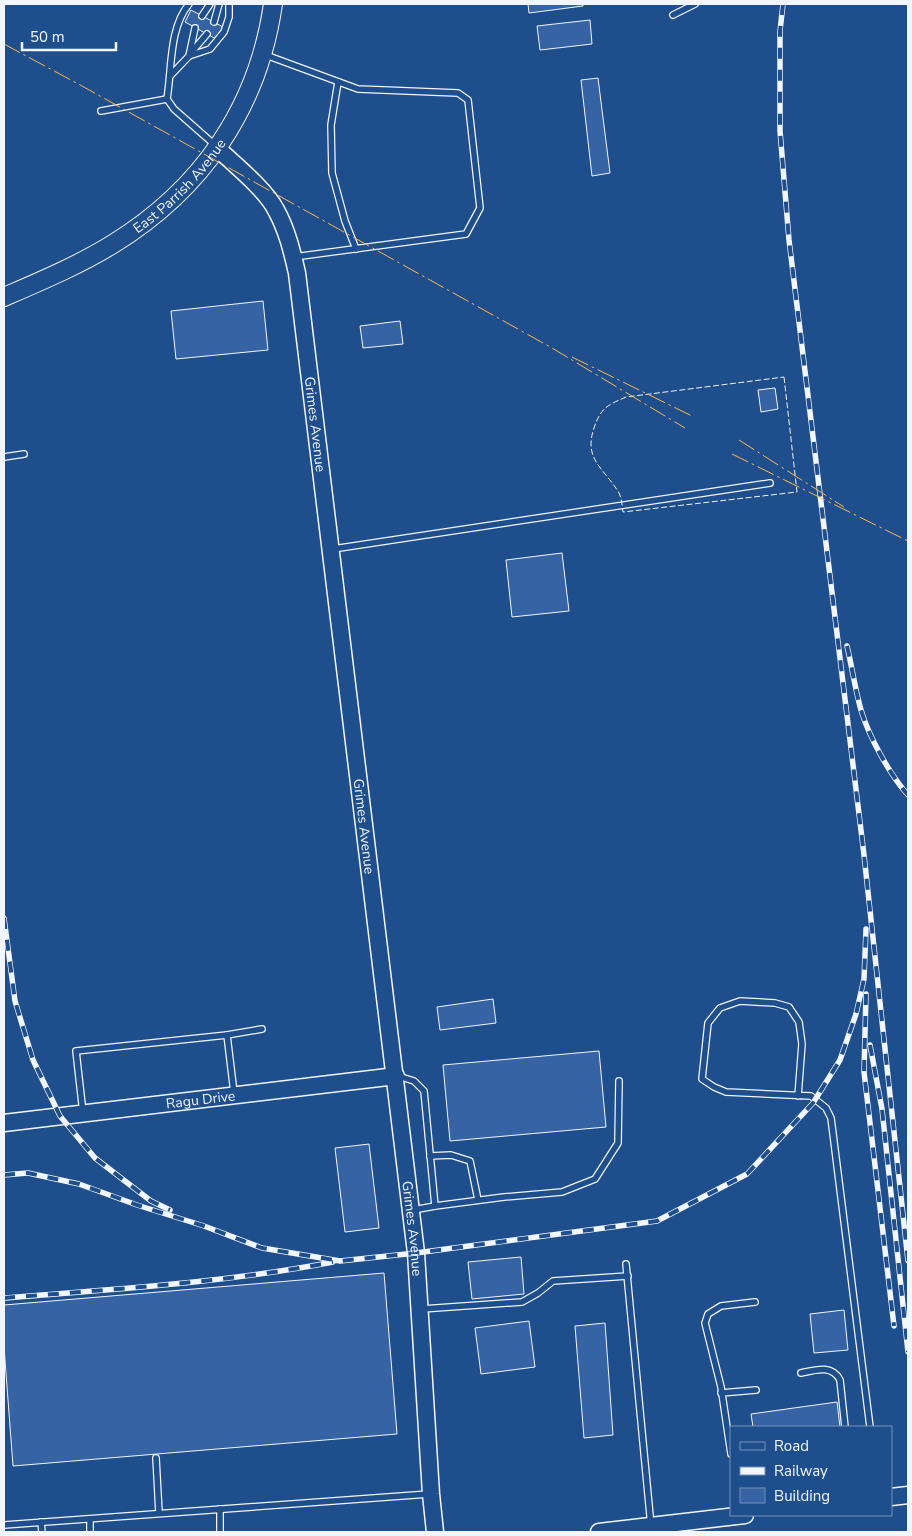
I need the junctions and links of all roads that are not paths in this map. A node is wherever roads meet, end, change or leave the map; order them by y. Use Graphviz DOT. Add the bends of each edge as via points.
graph roads {
  1 [pos="189,4"];
  2 [pos="210,4"];
  3 [pos="219,4"];
  4 [pos="229,4"];
  5 [pos="273,4"];
  6 [pos="694,4"];
  7 [pos="673,15"];
  8 [pos="202,16"];
  9 [pos="214,22"];
  10 [pos="195,28"];
  11 [pos="207,34"];
  12 [pos="263,54"];
  13 [pos="189,56"];
  14 [pos="171,75"];
  15 [pos="338,82"];
  16 [pos="167,99"];
  17 [pos="101,111"];
  18 [pos="218,148"];
  19 [pos="356,249"];
  20 [pos="293,257"];
  21 [pos="4,297"];
  22 [pos="24,454"];
  23 [pos="4,457"];
  24 [pos="770,483"];
  25 [pos="331,549"];
  26 [pos="262,1029"];
  27 [pos="227,1035"];
  28 [pos="396,1076"];
  29 [pos="619,1080"];
  30 [pos="234,1095"];
  31 [pos="798,1096"];
  32 [pos="83,1113"];
  33 [pos="4,1122"];
  34 [pos="430,1156"];
  35 [pos="478,1200"];
  36 [pos="435,1206"];
  37 [pos="411,1210"];
  38 [pos="626,1264"];
  39 [pos="628,1276"];
  40 [pos="755,1302"];
  41 [pos="420,1309"];
  42 [pos="801,1372"];
  43 [pos="756,1390"];
  44 [pos="721,1393"];
  45 [pos="845,1426"];
  46 [pos="870,1426"];
  47 [pos="730,1448"];
  48 [pos="156,1458"];
  49 [pos="431,1494"];
  50 [pos="908,1495"];
  51 [pos="892,1497"];
  52 [pos="220,1509"];
  53 [pos="159,1513"];
  54 [pos="735,1516"];
  55 [pos="90,1519"];
  56 [pos="41,1522"];
  57 [pos="4,1525"];
  58 [pos="651,1529"];
  59 [pos="42,1532"];
  60 [pos="90,1532"];
  61 [pos="220,1532"];
  62 [pos="435,1532"];
  63 [pos="599,1532"];
  1 -- 14 [label="lane" via="174,32"];
  2 -- 8 [label="lane"];
  3 -- 9 [label="lane"];
  4 -- 13 [label="lane" via="224,32 210,49"];
  5 -- 12 [label="main road, East Parrish Avenue"];
  6 -- 7 [label="lane"];
  10 -- 13 [label="lane"];
  11 -- 13 [label="lane"];
  12 -- 15 [label="lane"];
  12 -- 18 [label="main road, East Parrish Avenue" via="240,111"];
  13 -- 14 [label="lane"];
  14 -- 16 [label="lane"];
  15 -- 19 [label="lane" via="331,125 332,173"];
  15 -- 19 [label="lane" via="358,89 458,93 468,100 480,208 466,234"];
  16 -- 17 [label="lane"];
  16 -- 18 [label="lane" via="174,110"];
  18 -- 20 [label="street, Grimes Avenue" via="276,209"];
  18 -- 21 [label="main road, East Parrish Avenue" via="186,187 138,228 85,260"];
  19 -- 20 [label="lane"];
  20 -- 25 [label="street, Grimes Avenue"];
  22 -- 23 [label="lane"];
  24 -- 25 [label="lane"];
  25 -- 28 [label="street, Grimes Avenue"];
  26 -- 27 [label="lane"];
  27 -- 30 [label="lane"];
  27 -- 32 [label="lane" via="76,1052"];
  28 -- 30 [label="street, Ragu Drive"];
  28 -- 34 [label="lane" via="414,1081 424,1091"];
  28 -- 37 [label="street, Grimes Avenue"];
  29 -- 35 [label="lane" via="618,1143 595,1179 562,1192"];
  30 -- 32 [label="street, Ragu Drive"];
  31 -- 31 [label="lane" via="726,1092 702,1079 708,1023 720,1008 740,1001 789,1007 799,1022 802,1044"];
  31 -- 46 [label="lane" via="811,1096 826,1108 831,1118"];
  32 -- 33 [label="street, Ragu Drive"];
  34 -- 35 [label="lane" via="451,1155 470,1161"];
  34 -- 36 [label="lane"];
  35 -- 36 [label="lane"];
  36 -- 37 [label="lane"];
  37 -- 41 [label="street, Grimes Avenue"];
  38 -- 39 [label="lane"];
  39 -- 41 [label="lane" via="553,1281 522,1302"];
  39 -- 58 [label="lane"];
  40 -- 44 [label="lane" via="721,1306 708,1314 705,1323"];
  41 -- 49 [label="street, Grimes Avenue"];
  42 -- 45 [label="lane" via="825,1369 837,1375"];
  43 -- 44 [label="lane"];
  44 -- 47 [label="lane"];
  48 -- 53 [label="lane"];
  49 -- 52 [label="lane"];
  49 -- 62 [label="street, Grimes Avenue"];
  50 -- 51 [label="street"];
  52 -- 53 [label="lane"];
  52 -- 61 [label="lane"];
  53 -- 55 [label="lane"];
  54 -- 58 [label="street"];
  55 -- 56 [label="lane"];
  55 -- 60 [label="lane"];
  56 -- 57 [label="lane"];
  56 -- 59 [label="lane"];
  58 -- 63 [label="street"];
}
